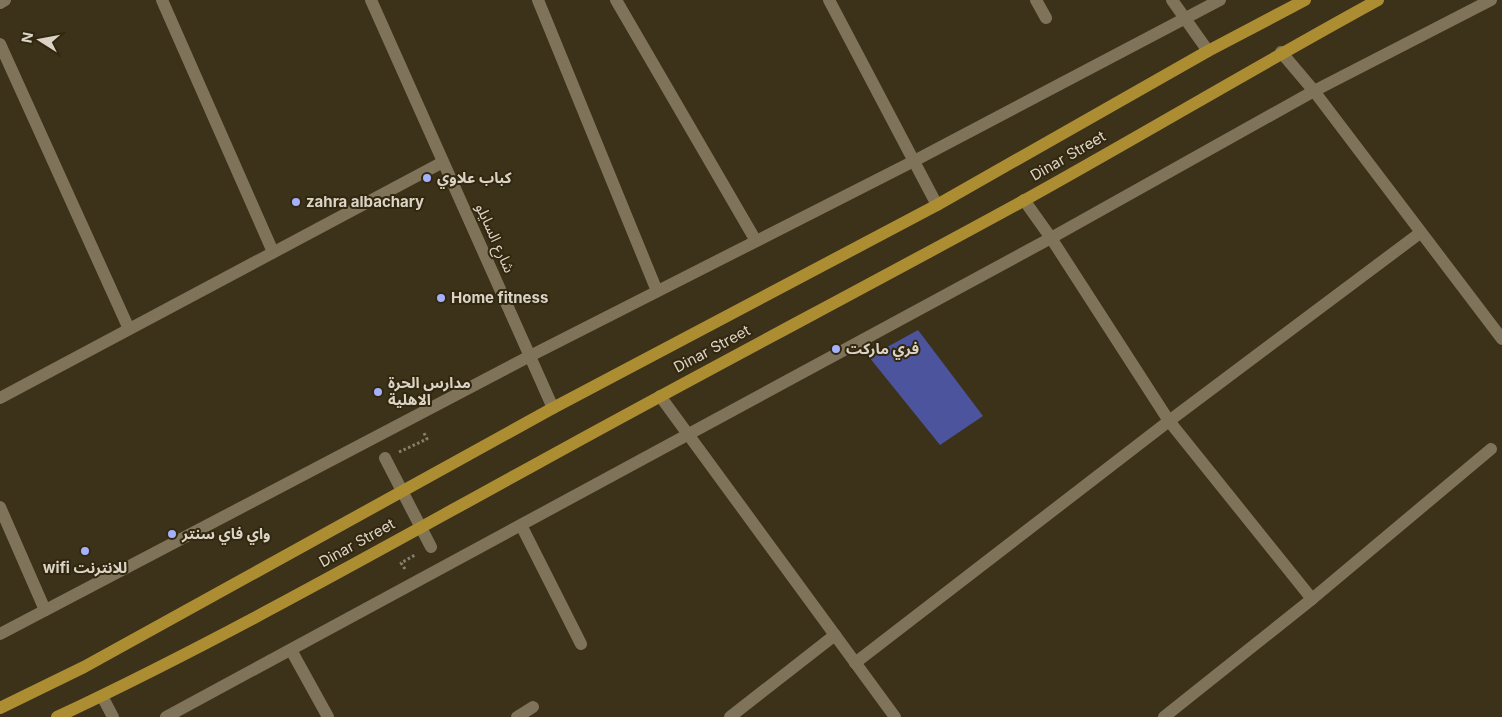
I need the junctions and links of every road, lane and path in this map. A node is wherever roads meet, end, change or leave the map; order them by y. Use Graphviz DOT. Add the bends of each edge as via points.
graph roads {
  1 [pos="5,0"];
  2 [pos="162,0"];
  3 [pos="371,0"];
  4 [pos="538,0"];
  5 [pos="616,0"];
  6 [pos="828,0"];
  7 [pos="1036,0"];
  8 [pos="1172,0"];
  9 [pos="1220,0"];
  10 [pos="1305,0"];
  11 [pos="1378,0"];
  12 [pos="1491,0"];
  13 [pos="0,3"];
  14 [pos="1046,18"];
  15 [pos="1186,19"];
  16 [pos="0,44"];
  17 [pos="1208,51"];
  18 [pos="1281,52"];
  19 [pos="1314,92"];
  20 [pos="914,161"];
  21 [pos="443,162"];
  22 [pos="1024,200"];
  23 [pos="937,205"];
  24 [pos="1420,233"];
  25 [pos="1051,238"];
  26 [pos="756,241"];
  27 [pos="273,252"];
  28 [pos="657,291"];
  29 [pos="128,329"];
  30 [pos="1502,339"];
  31 [pos="530,356"];
  32 [pos="660,396"];
  33 [pos="0,398"];
  34 [pos="553,408"];
  35 [pos="1170,421"];
  36 [pos="688,435"];
  37 [pos="427,439"];
  38 [pos="1491,449"];
  39 [pos="385,458"];
  40 [pos="0,507"];
  41 [pos="520,525"];
  42 [pos="431,546"];
  43 [pos="1312,599"];
  44 [pos="45,610"];
  45 [pos="0,634"];
  46 [pos="835,635"];
  47 [pos="581,644"];
  48 [pos="291,650"];
  49 [pos="855,663"];
  50 [pos="102,696"];
  51 [pos="534,707"];
  52 [pos="0,708"];
  53 [pos="57,717"];
  54 [pos="113,717"];
  55 [pos="166,717"];
  56 [pos="328,717"];
  57 [pos="517,717"];
  58 [pos="730,717"];
  59 [pos="895,717"];
  60 [pos="1164,717"];
  1 -- 13 [label="street"];
  2 -- 27 [label="street"];
  3 -- 21 [label="street, شارع السايلو"];
  4 -- 28 [label="street"];
  5 -- 26 [label="street"];
  6 -- 20 [label="street"];
  7 -- 14 [label="street"];
  8 -- 15 [label="street"];
  9 -- 15 [label="street"];
  10 -- 17 [label="main road, Dinar Street"];
  11 -- 18 [label="main road, Dinar Street"];
  12 -- 19 [label="street"];
  15 -- 17 [label="street"];
  15 -- 20 [label="street"];
  16 -- 29 [label="street"];
  17 -- 23 [label="main road, Dinar Street"];
  18 -- 19 [label="street"];
  18 -- 22 [label="main road, Dinar Street"];
  19 -- 24 [label="street"];
  19 -- 25 [label="street"];
  20 -- 23 [label="street"];
  20 -- 26 [label="street"];
  21 -- 27 [label="street"];
  21 -- 31 [label="street, شارع السايلو"];
  22 -- 25 [label="street"];
  22 -- 32 [label="main road, Dinar Street"];
  23 -- 34 [label="main road, Dinar Street"];
  24 -- 30 [label="street"];
  24 -- 35 [label="street"];
  25 -- 35 [label="street"];
  25 -- 36 [label="street"];
  26 -- 28 [label="street"];
  27 -- 29 [label="street"];
  28 -- 31 [label="street"];
  29 -- 33 [label="street"];
  31 -- 34 [label="street, شارع السايلو"];
  31 -- 44 [label="street"];
  32 -- 36 [label="street"];
  32 -- 50 [label="main road, Dinar Street" via="289,599"];
  34 -- 52 [label="main road, Dinar Street" via="84,667"];
  35 -- 43 [label="street"];
  35 -- 49 [label="street"];
  36 -- 41 [label="street"];
  36 -- 46 [label="street"];
  37 -- 39 [label="path"];
  38 -- 43 [label="street"];
  39 -- 42 [label="street"];
  40 -- 44 [label="street"];
  41 -- 47 [label="street"];
  41 -- 48 [label="street"];
  43 -- 60 [label="street"];
  44 -- 45 [label="street"];
  46 -- 49 [label="street"];
  46 -- 58 [label="street"];
  48 -- 55 [label="street"];
  48 -- 56 [label="street"];
  49 -- 59 [label="street"];
  50 -- 53 [label="main road, Dinar Street"];
  50 -- 54 [label="street"];
  51 -- 57 [label="street"];
}
